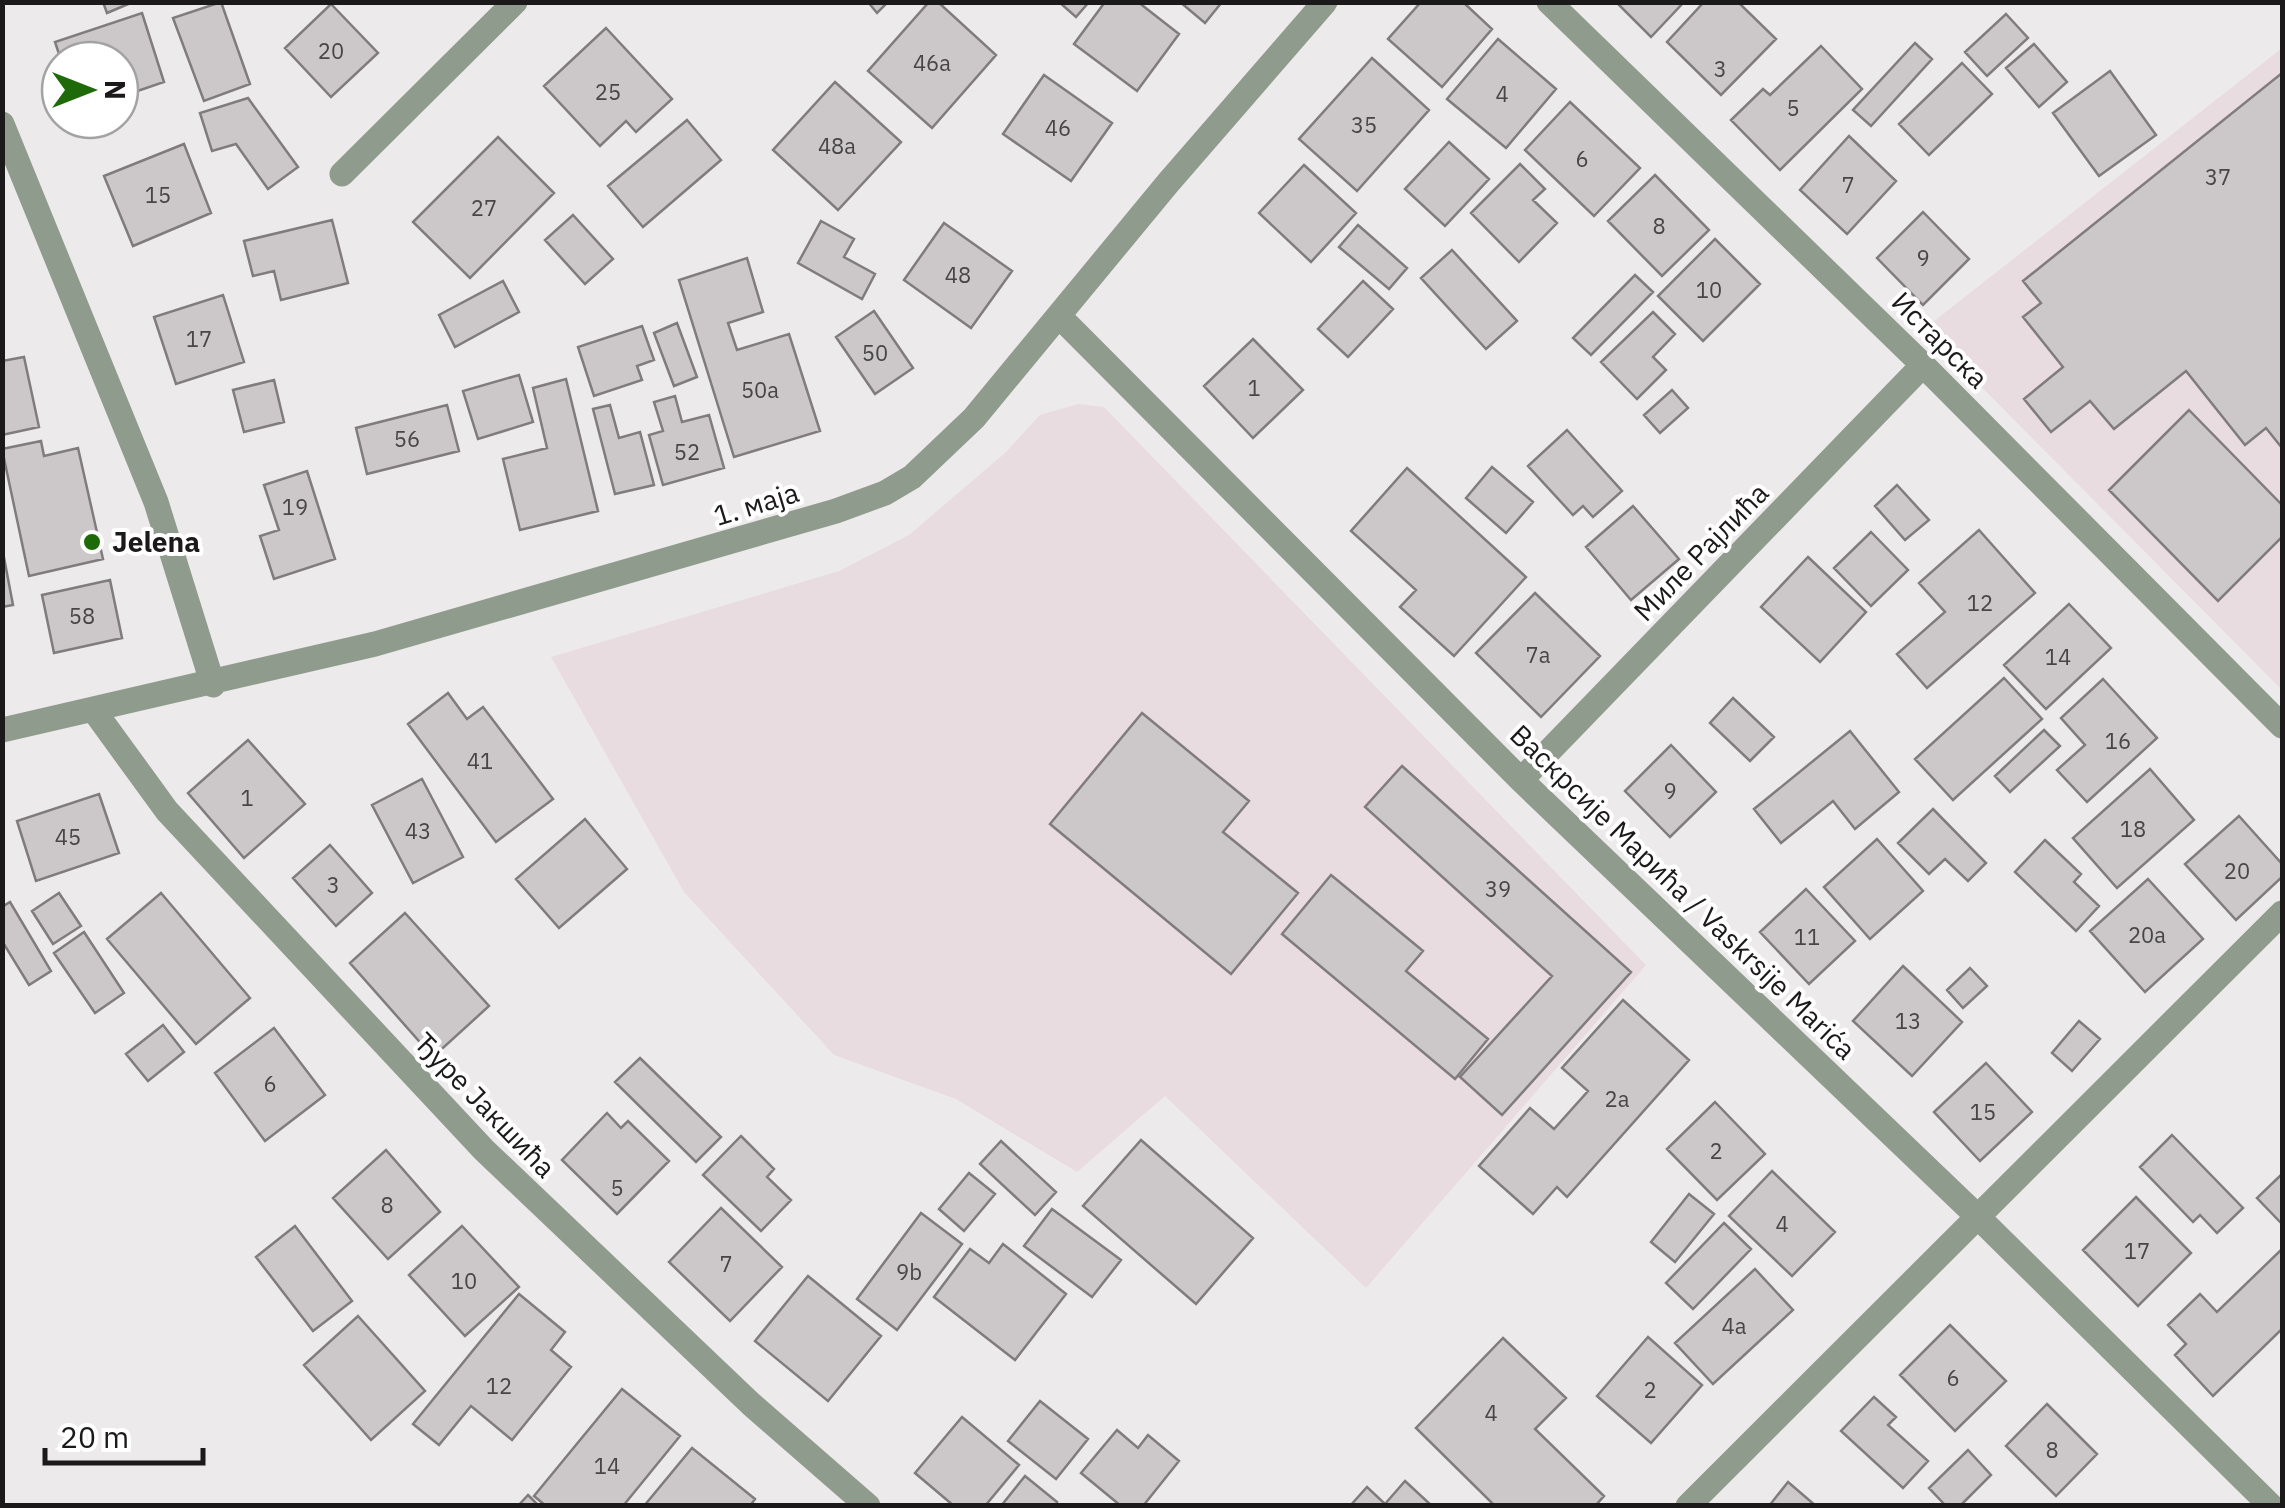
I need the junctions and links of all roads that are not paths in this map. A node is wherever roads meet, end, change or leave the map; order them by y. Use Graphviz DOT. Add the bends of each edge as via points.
graph roads {
  1 [pos="515,2"];
  2 [pos="1326,2"];
  3 [pos="1549,2"];
  4 [pos="2,124"];
  5 [pos="342,174"];
  6 [pos="1059,316"];
  7 [pos="1923,365"];
  8 [pos="213,685"];
  9 [pos="95,712"];
  10 [pos="2282,726"];
  11 [pos="2,730"];
  12 [pos="1521,780"];
  13 [pos="2282,913"];
  14 [pos="1977,1216"];
  15 [pos="868,1506"];
  16 [pos="1688,1506"];
  17 [pos="2271,1506"];
  1 -- 5 [label="street"];
  2 -- 6 [label="street, 1. маја"];
  3 -- 7 [label="street, Истарска"];
  4 -- 8 [label="street" via="156,502"];
  6 -- 8 [label="street, 1. маја" via="944,450 885,493 634,571"];
  6 -- 12 [label="street, Васкрсије Марића / Vaskrsije Marića"];
  7 -- 10 [label="street, Истарска"];
  7 -- 12 [label="street, Миле Рајлића"];
  8 -- 9 [label="street, 1. маја"];
  9 -- 11 [label="street, 1. маја"];
  9 -- 15 [label="street, Ђуре Јакшића" via="167,811 484,1150"];
  12 -- 14 [label="street, Васкрсије Марића / Vaskrsije Marića"];
  13 -- 14 [label="street"];
  14 -- 16 [label="street"];
  14 -- 17 [label="street, Васкрсије Марића / Vaskrsije Marića"];
}
